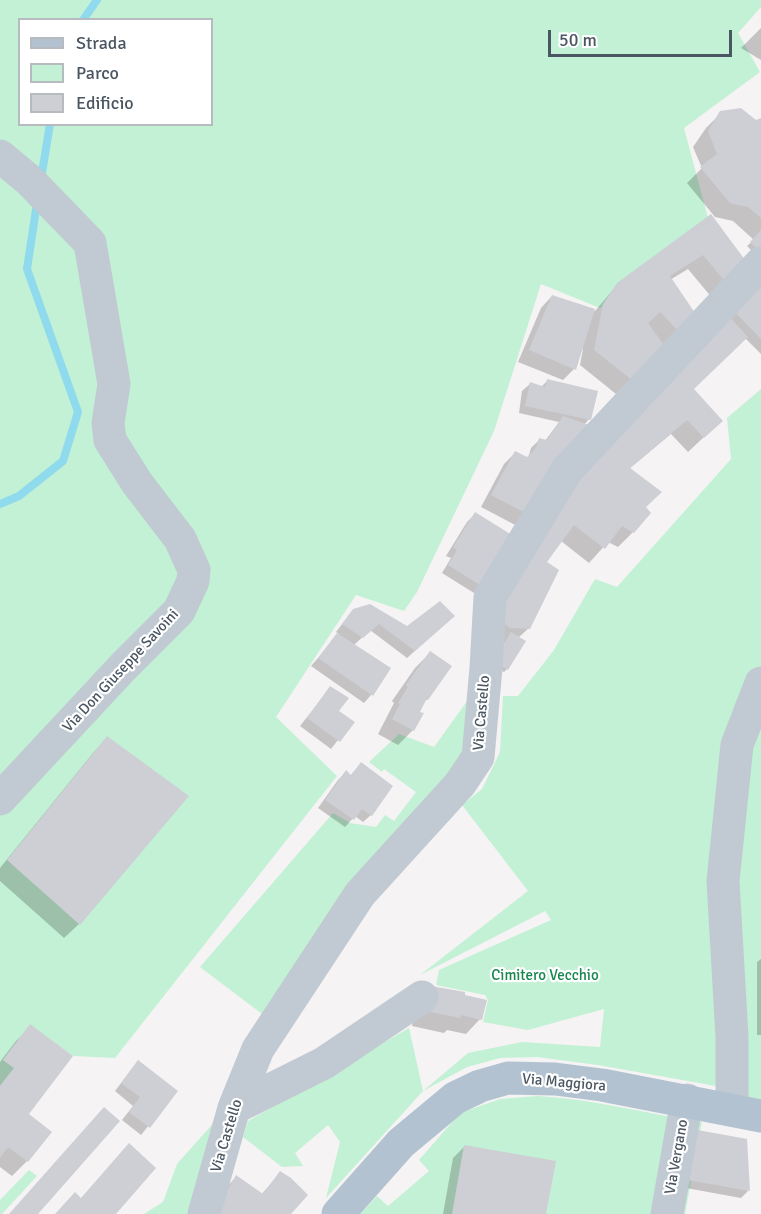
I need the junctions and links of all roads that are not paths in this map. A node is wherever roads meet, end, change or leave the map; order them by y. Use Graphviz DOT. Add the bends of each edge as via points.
graph roads {
  1 [pos="0,156"];
  2 [pos="761,263"];
  3 [pos="761,683"];
  4 [pos="0,799"];
  5 [pos="422,997"];
  6 [pos="687,1100"];
  7 [pos="234,1108"];
  8 [pos="747,1113"];
  9 [pos="204,1214"];
  10 [pos="338,1214"];
  11 [pos="667,1214"];
  1 -- 4 [label="street, Via Don Giuseppe Savoini" via="90,243 114,384 108,423 110,440 180,539 194,570 179,611"];
  2 -- 7 [label="street, Via Castello" via="567,470 490,597 478,757 460,784 360,894 258,1049"];
  3 -- 8 [label="street, Via Maggiora" via="737,745 723,881 732,1037"];
  5 -- 7 [label="street" via="324,1063"];
  6 -- 8 [label="main road, Via Maggiora"];
  6 -- 10 [label="main road, Via Maggiora" via="555,1079 508,1078 480,1086 455,1098 401,1143"];
  6 -- 11 [label="street, Via Vergano"];
  7 -- 9 [label="street, Via Castello"];
}
